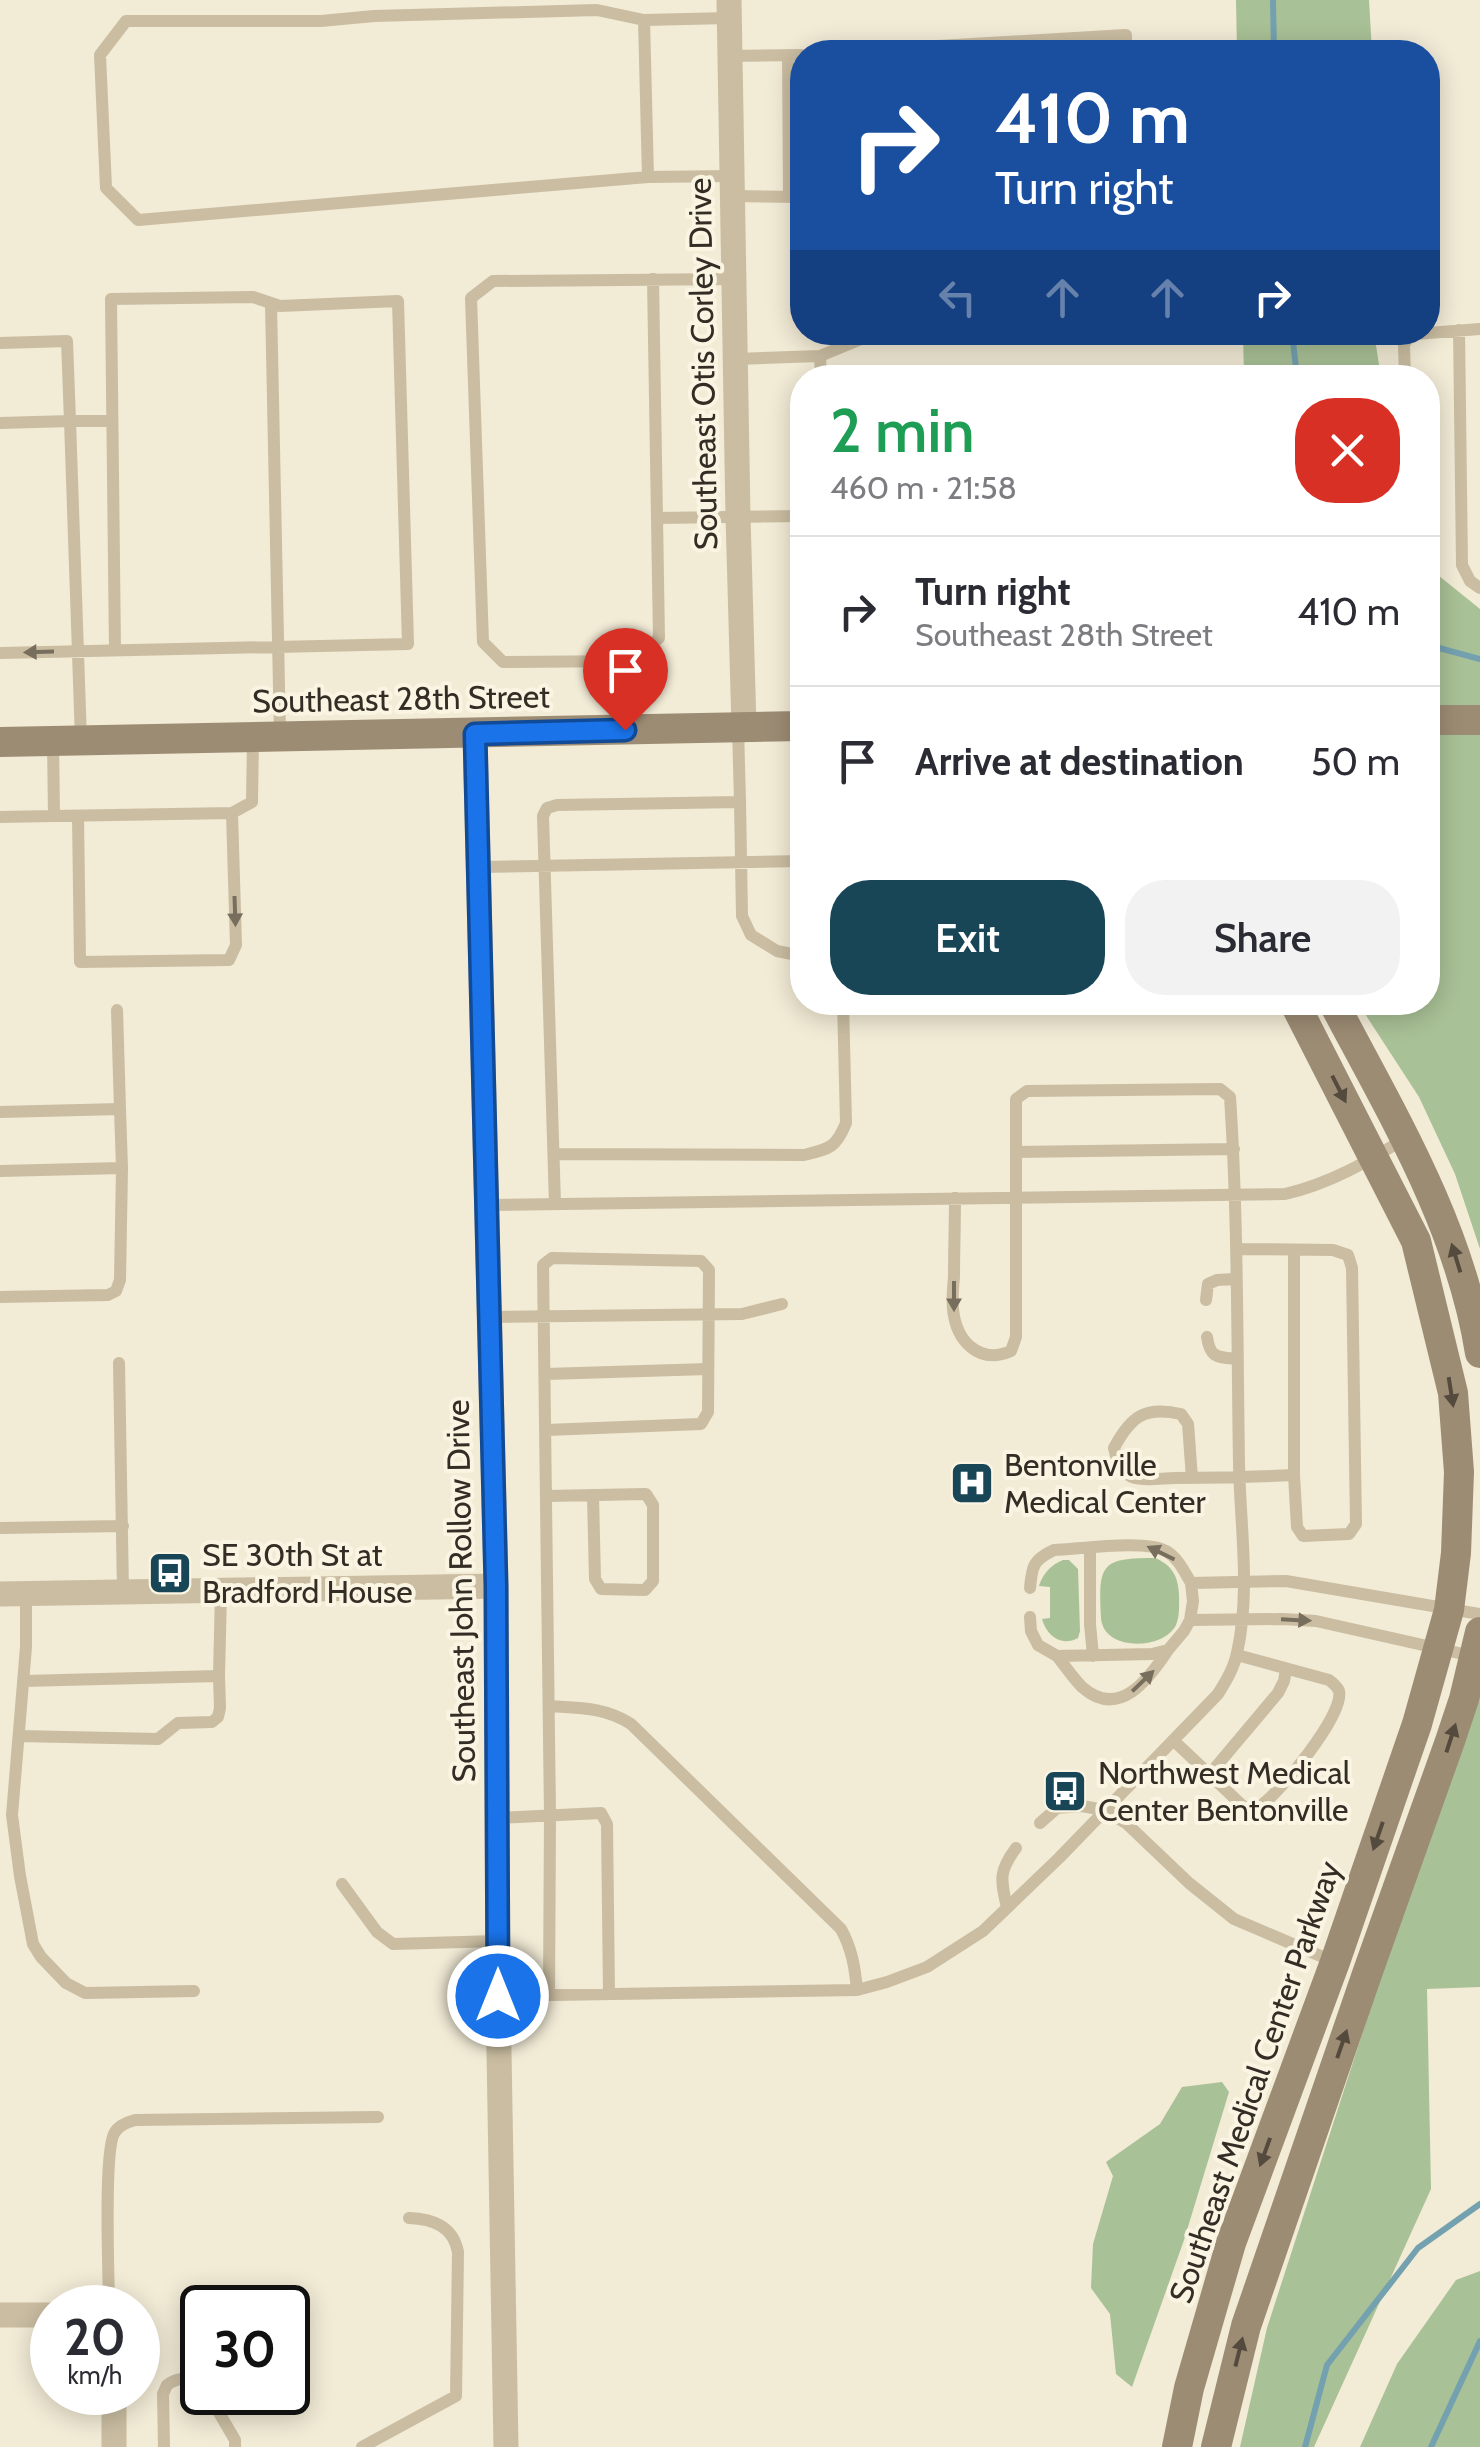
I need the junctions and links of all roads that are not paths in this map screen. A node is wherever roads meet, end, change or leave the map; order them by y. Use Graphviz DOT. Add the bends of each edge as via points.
graph roads {
  1 [pos="729,9"];
  2 [pos="644,20"];
  3 [pos="1041,40"];
  4 [pos="1126,40"];
  5 [pos="790,55"];
  6 [pos="730,56"];
  7 [pos="648,176"];
  8 [pos="733,186"];
  9 [pos="790,196"];
  10 [pos="734,279"];
  11 [pos="653,280"];
  12 [pos="272,303"];
  13 [pos="1480,329"];
  14 [pos="1459,330"];
  15 [pos="1440,332"];
  16 [pos="0,343"];
  17 [pos="847,345"];
  18 [pos="820,356"];
  19 [pos="736,359"];
  20 [pos="820,365"];
  21 [pos="70,421"];
  22 [pos="112,421"];
  23 [pos="0,423"];
  24 [pos="738,516"];
  25 [pos="790,516"];
  26 [pos="657,518"];
  27 [pos="1480,588"];
  28 [pos="278,647"];
  29 [pos="115,650"];
  30 [pos="77,651"];
  31 [pos="0,653"];
  32 [pos="1440,720"];
  33 [pos="1480,720"];
  34 [pos="790,726"];
  35 [pos="741,727"];
  36 [pos="475,734"];
  37 [pos="266,737"];
  38 [pos="67,741"];
  39 [pos="0,742"];
  40 [pos="740,802"];
  41 [pos="232,814"];
  42 [pos="54,816"];
  43 [pos="78,816"];
  44 [pos="0,818"];
  45 [pos="790,860"];
  46 [pos="741,862"];
  47 [pos="478,867"];
  48 [pos="545,867"];
  49 [pos="790,954"];
  50 [pos="117,1010"];
  51 [pos="843,1015"];
  52 [pos="1301,1015"];
  53 [pos="1340,1015"];
  54 [pos="120,1109"];
  55 [pos="0,1112"];
  56 [pos="1404,1138"];
  57 [pos="1234,1149"];
  58 [pos="1016,1152"];
  59 [pos="554,1154"];
  60 [pos="1374,1158"];
  61 [pos="122,1168"];
  62 [pos="0,1171"];
  63 [pos="1236,1196"];
  64 [pos="1017,1197"];
  65 [pos="955,1198"];
  66 [pos="555,1204"];
  67 [pos="486,1205"];
  68 [pos="1236,1249"];
  69 [pos="1294,1250"];
  70 [pos="1235,1279"];
  71 [pos="0,1297"];
  72 [pos="1206,1300"];
  73 [pos="782,1304"];
  74 [pos="710,1314"];
  75 [pos="545,1316"];
  76 [pos="489,1317"];
  77 [pos="1207,1337"];
  78 [pos="1480,1352"];
  79 [pos="1237,1359"];
  80 [pos="118,1362"];
  81 [pos="708,1369"];
  82 [pos="546,1374"];
  83 [pos="546,1430"];
  84 [pos="1294,1475"];
  85 [pos="1192,1478"];
  86 [pos="1239,1478"];
  87 [pos="547,1496"];
  88 [pos="594,1496"];
  89 [pos="123,1526"];
  90 [pos="0,1528"];
  91 [pos="1090,1548"];
  92 [pos="1244,1581"];
  93 [pos="1191,1582"];
  94 [pos="496,1586"];
  95 [pos="1030,1588"];
  96 [pos="221,1590"];
  97 [pos="123,1592"];
  98 [pos="0,1594"];
  99 [pos="26,1594"];
  100 [pos="1449,1610"];
  101 [pos="1480,1614"];
  102 [pos="1030,1617"];
  103 [pos="1190,1620"];
  104 [pos="1242,1621"];
  105 [pos="1478,1644"];
  106 [pos="1439,1648"];
  107 [pos="1168,1650"];
  108 [pos="1237,1655"];
  109 [pos="1057,1656"];
  110 [pos="1092,1656"];
  111 [pos="1286,1669"];
  112 [pos="219,1676"];
  113 [pos="24,1681"];
  114 [pos="549,1706"];
  115 [pos="18,1736"];
  116 [pos="1173,1740"];
  117 [pos="1209,1775"];
  118 [pos="1104,1810"];
  119 [pos="550,1815"];
  120 [pos="497,1818"];
  121 [pos="1040,1824"];
  122 [pos="1016,1848"];
  123 [pos="342,1884"];
  124 [pos="1007,1908"];
  125 [pos="498,1941"];
  126 [pos="1335,1962"];
  127 [pos="1367,1974"];
  128 [pos="857,1990"];
  129 [pos="194,1991"];
  130 [pos="609,1994"];
  131 [pos="549,1995"];
  132 [pos="498,1996"];
  133 [pos="378,2117"];
  134 [pos="409,2218"];
  135 [pos="109,2285"];
  136 [pos="0,2315"];
  137 [pos="30,2315"];
  138 [pos="180,2378"];
  139 [pos="114,2415"];
  140 [pos="220,2415"];
  141 [pos="114,2447"];
  142 [pos="164,2447"];
  143 [pos="235,2447"];
  144 [pos="362,2447"];
  145 [pos="506,2447"];
  146 [pos="1177,2447"];
  147 [pos="1216,2447"];
  1 -- 2 [label="lane"];
  1 -- 6 [label="street, Southeast Otis Corley Drive"];
  2 -- 7 [label="lane"];
  2 -- 7 [label="lane" via="597,10 126,21 100,55 106,188 138,220"];
  3 -- 4 [label="lane"];
  5 -- 6 [label="lane"];
  6 -- 8 [label="street, Southeast Otis Corley Drive"];
  7 -- 8 [label="lane"];
  8 -- 9 [label="lane"];
  8 -- 10 [label="street, Southeast Otis Corley Drive"];
  10 -- 11 [label="lane"];
  10 -- 19 [label="street, Southeast Otis Corley Drive"];
  11 -- 26 [label="lane"];
  11 -- 26 [label="lane" via="494,281 471,298 483,642 502,662 632,661 659,638"];
  12 -- 22 [label="lane" via="253,297 110,300"];
  12 -- 28 [label="lane"];
  12 -- 28 [label="lane" via="398,301 408,644"];
  13 -- 14 [label="lane"];
  14 -- 15 [label="lane"];
  14 -- 27 [label="lane" via="1462,565"];
  16 -- 21 [label="lane" via="67,342"];
  17 -- 18 [label="lane"];
  18 -- 19 [label="lane"];
  18 -- 20 [label="lane"];
  19 -- 24 [label="street, Southeast Otis Corley Drive"];
  21 -- 22 [label="lane"];
  21 -- 23 [label="lane"];
  21 -- 30 [label="lane"];
  22 -- 29 [label="lane"];
  24 -- 25 [label="lane"];
  24 -- 26 [label="lane"];
  24 -- 35 [label="street, Southeast Otis Corley Drive"];
  28 -- 29 [label="lane"];
  28 -- 37 [label="lane"];
  29 -- 30 [label="lane"];
  30 -- 31 [label="lane, one-way"];
  30 -- 38 [label="lane"];
  32 -- 33 [label="main road"];
  34 -- 35 [label="main road, Southeast 28th Street"];
  35 -- 36 [label="main road, Southeast 28th Street"];
  35 -- 40 [label="lane"];
  36 -- 37 [label="main road, Southeast 28th Street"];
  36 -- 47 [label="street, Southeast John Rollow Drive"];
  37 -- 38 [label="main road, Southeast 28th Street"];
  37 -- 41 [label="lane" via="252,802"];
  38 -- 39 [label="main road, Southeast 28th Street"];
  38 -- 42 [label="lane"];
  40 -- 46 [label="lane"];
  40 -- 48 [label="lane" via="547,808"];
  41 -- 43 [label="lane"];
  41 -- 43 [label="lane, one-way" via="236,945 230,960 80,962"];
  42 -- 43 [label="lane"];
  42 -- 44 [label="lane"];
  45 -- 46 [label="lane"];
  46 -- 48 [label="lane"];
  46 -- 49 [label="lane" via="742,916 751,935"];
  47 -- 48 [label="lane"];
  47 -- 67 [label="street, Southeast John Rollow Drive"];
  48 -- 59 [label="lane"];
  50 -- 54 [label="lane"];
  51 -- 59 [label="lane" via="846,1123 829,1149 804,1155"];
  52 -- 60 [label="main road, Southeast Medical Center Parkway, one-way"];
  53 -- 56 [label="main road"];
  54 -- 55 [label="lane"];
  54 -- 61 [label="lane"];
  56 -- 60 [label="lane"];
  78 -- 56 [label="main road, one-way" via="1453,1247"];
  57 -- 58 [label="lane"];
  57 -- 58 [label="lane" via="1230,1096 1220,1089 1028,1092 1016,1099"];
  57 -- 63 [label="lane"];
  58 -- 64 [label="lane"];
  59 -- 66 [label="lane"];
  60 -- 63 [label="lane" via="1303,1190"];
  60 -- 100 [label="main road, Southeast Medical Center Parkway, one-way" via="1416,1241 1453,1393 1459,1472"];
  61 -- 62 [label="lane"];
  61 -- 71 [label="lane" via="116,1291"];
  63 -- 64 [label="lane"];
  63 -- 68 [label="lane"];
  64 -- 65 [label="lane"];
  65 -- 64 [label="lane, one-way" via="953,1311 967,1343 977,1353 998,1356 1011,1351 1016,1337"];
  65 -- 66 [label="lane"];
  66 -- 67 [label="lane"];
  67 -- 76 [label="street, Southeast John Rollow Drive"];
  68 -- 69 [label="lane"];
  68 -- 70 [label="lane"];
  69 -- 84 [label="lane"];
  69 -- 84 [label="lane" via="1332,1250 1348,1255 1352,1268 1356,1524 1348,1534 1303,1536 1296,1527"];
  70 -- 72 [label="lane" via="1208,1284"];
  70 -- 79 [label="lane"];
  73 -- 74 [label="lane"];
  74 -- 75 [label="lane"];
  74 -- 75 [label="lane" via="709,1270 701,1261 552,1258 544,1266"];
  74 -- 81 [label="lane"];
  75 -- 76 [label="lane"];
  75 -- 82 [label="lane"];
  76 -- 94 [label="street, Southeast John Rollow Drive"];
  77 -- 79 [label="lane" via="1214,1354"];
  79 -- 86 [label="lane"];
  80 -- 89 [label="lane"];
  81 -- 82 [label="lane"];
  81 -- 83 [label="lane" via="708,1412 701,1424"];
  82 -- 83 [label="lane"];
  83 -- 87 [label="lane"];
  84 -- 86 [label="lane"];
  85 -- 85 [label="lane" via="1135,1478 1123,1472 1114,1448 1145,1412 1181,1414 1188,1424"];
  85 -- 86 [label="lane"];
  86 -- 92 [label="lane"];
  87 -- 88 [label="lane"];
  87 -- 114 [label="lane"];
  88 -- 88 [label="lane" via="646,1494 653,1505 653,1581 646,1590 601,1589 595,1579"];
  89 -- 90 [label="lane"];
  89 -- 97 [label="lane"];
  93 -- 91 [label="lane, one-way" via="1166,1550"];
  91 -- 95 [label="lane" via="1041,1556"];
  91 -- 110 [label="lane"];
  92 -- 93 [label="lane"];
  92 -- 100 [label="lane" via="1286,1581"];
  92 -- 104 [label="lane"];
  93 -- 103 [label="lane"];
  94 -- 96 [label="street"];
  94 -- 120 [label="street, Southeast John Rollow Drive"];
  96 -- 97 [label="street"];
  96 -- 112 [label="lane"];
  97 -- 99 [label="street"];
  98 -- 99 [label="street"];
  99 -- 113 [label="lane"];
  100 -- 101 [label="lane"];
  100 -- 106 [label="main road, Southeast Medical Center Parkway"];
  102 -- 109 [label="lane" via="1038,1645"];
  103 -- 104 [label="lane"];
  103 -- 107 [label="lane"];
  104 -- 106 [label="lane, one-way" via="1316,1622"];
  104 -- 108 [label="lane"];
  105 -- 106 [label="lane"];
  127 -- 105 [label="main road, one-way"];
  106 -- 126 [label="main road, Southeast Medical Center Parkway, one-way"];
  109 -- 107 [label="lane, one-way" via="1082,1687 1119,1698 1138,1689"];
  107 -- 110 [label="lane"];
  108 -- 111 [label="lane"];
  108 -- 116 [label="lane" via="1218,1694"];
  109 -- 110 [label="lane"];
  111 -- 117 [label="lane" via="1278,1693"];
  111 -- 117 [label="lane" via="1338,1687 1335,1712 1310,1753 1253,1810"];
  112 -- 113 [label="lane"];
  112 -- 115 [label="lane" via="218,1717 178,1724 158,1739"];
  113 -- 115 [label="lane"];
  114 -- 119 [label="lane"];
  114 -- 128 [label="lane" via="614,1712 630,1724 841,1929"];
  115 -- 129 [label="lane" via="12,1815 32,1944 40,1957 85,1993"];
  116 -- 117 [label="lane"];
  116 -- 118 [label="lane"];
  118 -- 121 [label="lane" via="1057,1808"];
  118 -- 124 [label="lane"];
  118 -- 126 [label="lane" via="1234,1920"];
  119 -- 120 [label="lane"];
  119 -- 130 [label="lane" via="602,1813 607,1824"];
  119 -- 131 [label="lane"];
  120 -- 125 [label="street, Southeast John Rollow Drive"];
  122 -- 124 [label="lane" via="1001,1874"];
  123 -- 125 [label="lane" via="393,1944"];
  124 -- 128 [label="lane" via="927,1967"];
  125 -- 132 [label="street, Southeast John Rollow Drive"];
  126 -- 127 [label="lane"];
  126 -- 146 [label="main road, Southeast Medical Center Parkway, one-way" via="1232,2243"];
  147 -- 127 [label="main road, one-way" via="1246,2326"];
  128 -- 130 [label="lane"];
  130 -- 131 [label="lane"];
  131 -- 132 [label="lane"];
  132 -- 145 [label="street, Southeast John Rollow Drive"];
  133 -- 135 [label="lane" via="125,2123 115,2132 108,2160"];
  134 -- 144 [label="lane" via="436,2222 456,2241 456,2396"];
  136 -- 137 [label="street"];
  138 -- 142 [label="lane" via="163,2394"];
  139 -- 141 [label="street"];
  140 -- 143 [label="lane"];
}
